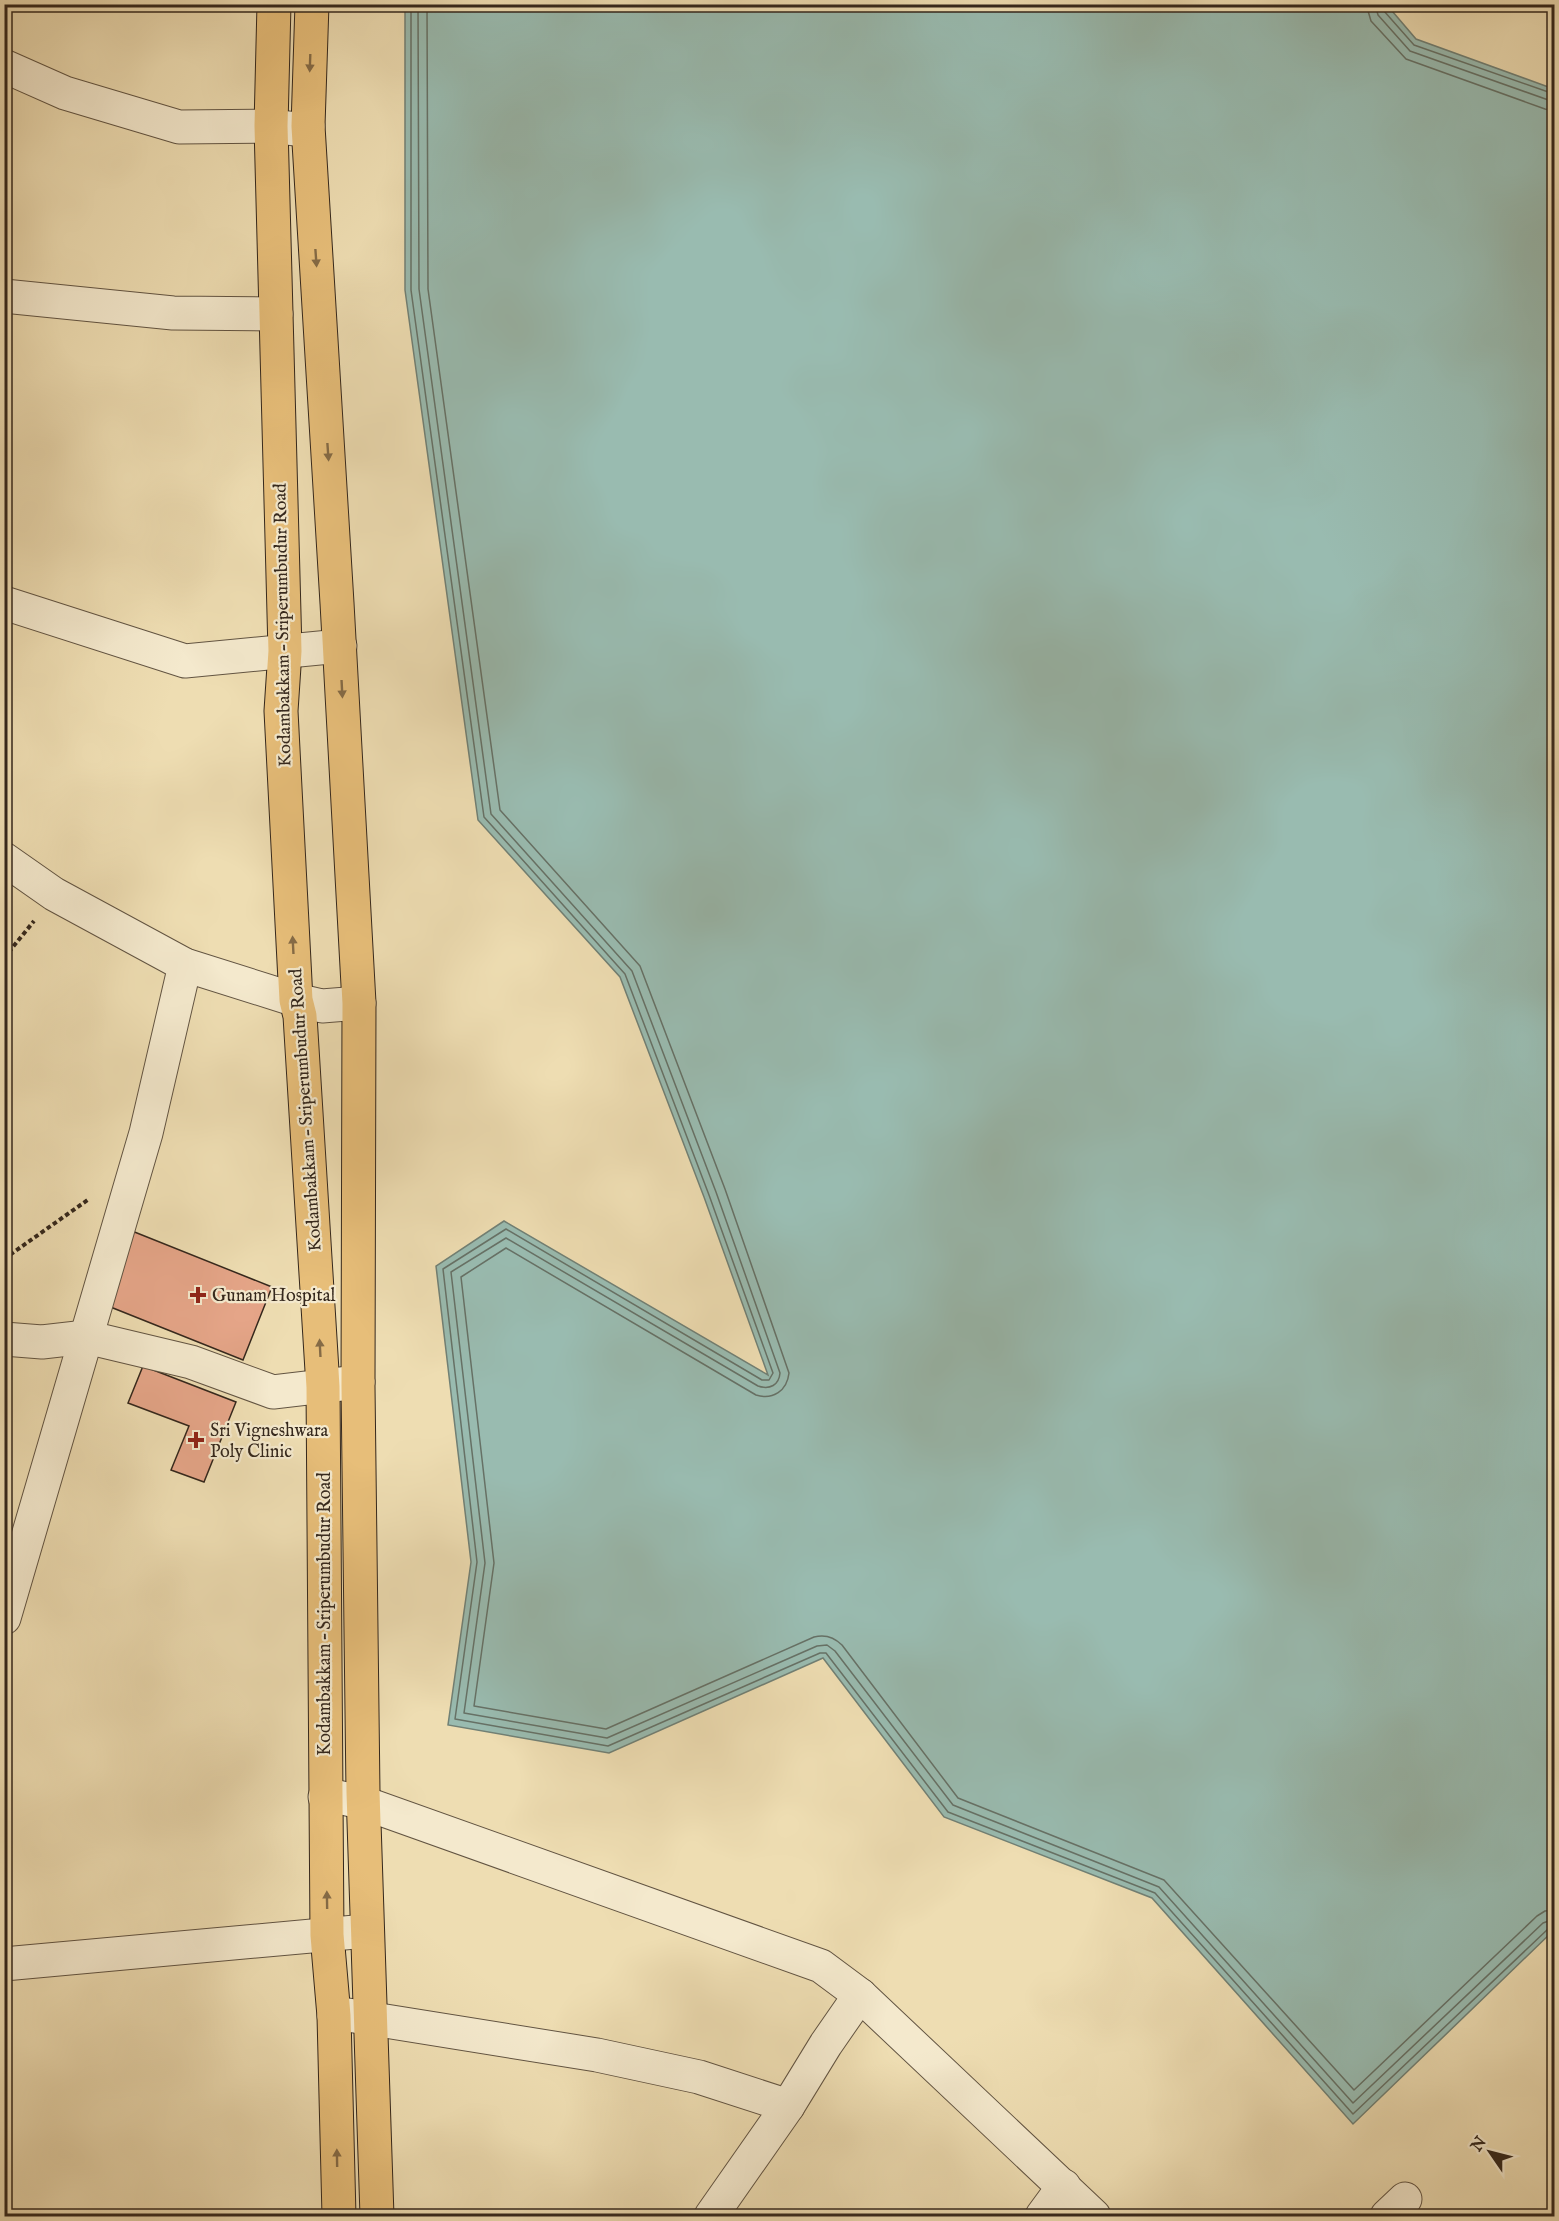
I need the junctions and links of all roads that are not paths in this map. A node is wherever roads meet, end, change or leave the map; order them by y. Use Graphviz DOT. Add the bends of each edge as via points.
graph roads {
  1 [pos="274,4"];
  2 [pos="312,4"];
  3 [pos="4,66"];
  4 [pos="271,126"];
  5 [pos="308,126"];
  6 [pos="4,296"];
  7 [pos="276,314"];
  8 [pos="4,603"];
  9 [pos="339,646"];
  10 [pos="285,651"];
  11 [pos="4,859"];
  12 [pos="185,965"];
  13 [pos="296,1000"];
  14 [pos="358,1003"];
  15 [pos="86,1337"];
  16 [pos="4,1339"];
  17 [pos="358,1382"];
  18 [pos="323,1387"];
  19 [pos="4,1618"];
  20 [pos="326,1797"];
  21 [pos="364,1803"];
  22 [pos="366,1931"];
  23 [pos="327,1935"];
  24 [pos="4,1965"];
  25 [pos="860,1995"];
  26 [pos="334,2016"];
  27 [pos="369,2019"];
  28 [pos="788,2106"];
  29 [pos="1064,2186"];
  30 [pos="339,2217"];
  31 [pos="377,2217"];
  32 [pos="711,2217"];
  33 [pos="1042,2217"];
  34 [pos="1094,2217"];
  1 -- 4 [label="main road, Kodambakkam – Sriperumbudur Road"];
  2 -- 5 [label="main road, Kodambakkam – Sriperumbudur Road, one-way"];
  3 -- 4 [label="street" via="65,93 179,127"];
  4 -- 5 [label="street"];
  4 -- 7 [label="main road, Kodambakkam – Sriperumbudur Road"];
  5 -- 9 [label="main road, Kodambakkam – Sriperumbudur Road, one-way"];
  6 -- 7 [label="street" via="173,313"];
  7 -- 10 [label="main road, Kodambakkam – Sriperumbudur Road"];
  8 -- 10 [label="street" via="185,661"];
  9 -- 10 [label="street"];
  9 -- 14 [label="main road, Kodambakkam – Sriperumbudur Road, one-way"];
  13 -- 10 [label="main road, Kodambakkam – Sriperumbudur Road, one-way" via="280,711"];
  11 -- 12 [label="street" via="54,894"];
  12 -- 13 [label="street"];
  12 -- 15 [label="street" via="146,1133"];
  13 -- 14 [label="street" via="322,1006"];
  18 -- 13 [label="main road, Kodambakkam – Sriperumbudur Road, one-way"];
  14 -- 17 [label="main road, Kodambakkam – Sriperumbudur Road"];
  15 -- 16 [label="street" via="42,1342"];
  15 -- 18 [label="street" via="191,1362 273,1392"];
  15 -- 19 [label="street"];
  17 -- 18 [label="street"];
  17 -- 21 [label="main road, Kodambakkam – Sriperumbudur Road"];
  18 -- 20 [label="main road, Kodambakkam – Sriperumbudur Road"];
  20 -- 21 [label="street"];
  23 -- 20 [label="main road, Kodambakkam – Sriperumbudur Road, one-way"];
  21 -- 22 [label="main road, Kodambakkam – Sriperumbudur Road"];
  21 -- 25 [label="street" via="821,1966"];
  22 -- 23 [label="street"];
  22 -- 27 [label="main road, Kodambakkam – Sriperumbudur Road"];
  23 -- 24 [label="street"];
  23 -- 26 [label="main road, Kodambakkam – Sriperumbudur Road"];
  25 -- 28 [label="street"];
  25 -- 29 [label="street"];
  26 -- 27 [label="street"];
  30 -- 26 [label="main road, Kodambakkam – Sriperumbudur Road, one-way"];
  27 -- 28 [label="street" via="597,2055 699,2077"];
  27 -- 31 [label="main road, Kodambakkam – Sriperumbudur Road"];
  28 -- 32 [label="street"];
  29 -- 33 [label="street"];
  29 -- 34 [label="street"];
}
